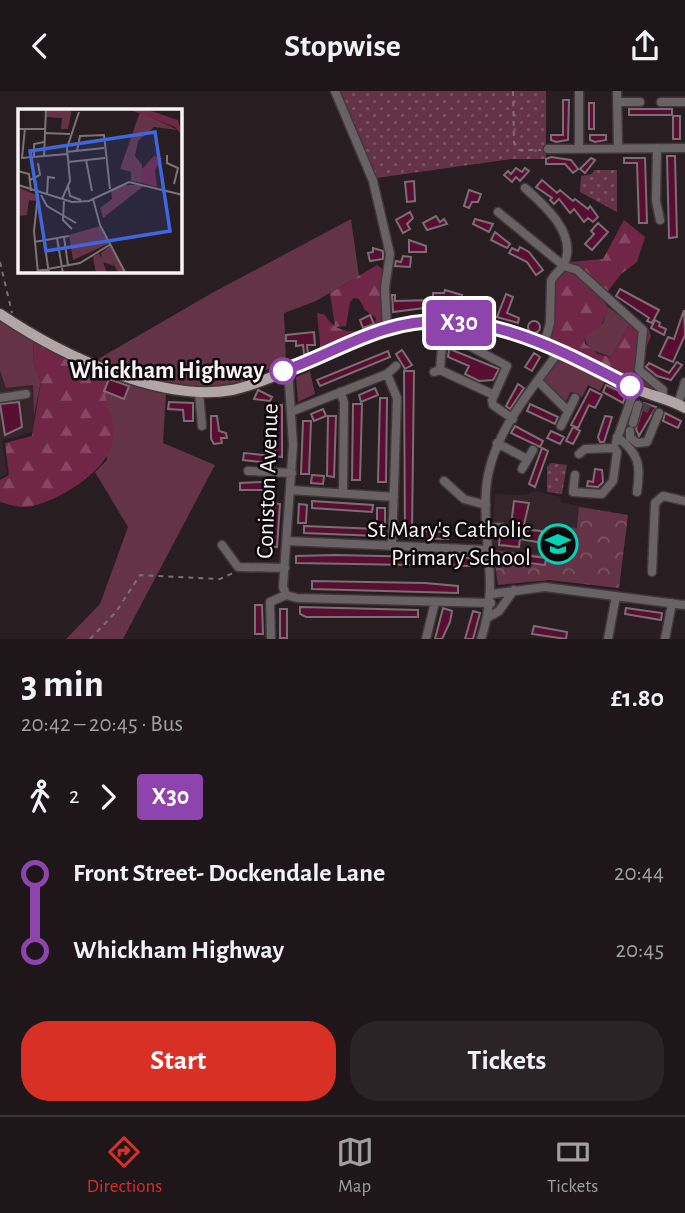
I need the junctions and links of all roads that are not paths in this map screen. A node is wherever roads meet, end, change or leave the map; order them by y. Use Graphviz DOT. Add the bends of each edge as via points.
graph roads {
  1 [pos="335,91"];
  2 [pos="579,91"];
  3 [pos="617,91"];
  4 [pos="617,102"];
  5 [pos="640,102"];
  6 [pos="661,102"];
  7 [pos="685,102"];
  8 [pos="618,148"];
  9 [pos="657,148"];
  10 [pos="685,148"];
  11 [pos="548,149"];
  12 [pos="579,149"];
  13 [pos="525,188"];
  14 [pos="498,212"];
  15 [pos="660,220"];
  16 [pos="564,266"];
  17 [pos="0,314"];
  18 [pos="449,322"];
  19 [pos="387,329"];
  20 [pos="447,334"];
  21 [pos="545,342"];
  22 [pos="561,350"];
  23 [pos="396,366"];
  24 [pos="288,369"];
  25 [pos="387,374"];
  26 [pos="538,381"];
  27 [pos="685,383"];
  28 [pos="638,389"];
  29 [pos="340,392"];
  30 [pos="200,393"];
  31 [pos="26,394"];
  32 [pos="492,394"];
  33 [pos="0,398"];
  34 [pos="575,398"];
  35 [pos="663,398"];
  36 [pos="681,406"];
  37 [pos="293,411"];
  38 [pos="568,411"];
  39 [pos="513,419"];
  40 [pos="202,426"];
  41 [pos="561,426"];
  42 [pos="617,437"];
  43 [pos="497,443"];
  44 [pos="614,448"];
  45 [pos="533,450"];
  46 [pos="579,454"];
  47 [pos="527,459"];
  48 [pos="522,469"];
  49 [pos="248,471"];
  50 [pos="292,473"];
  51 [pos="575,475"];
  52 [pos="443,482"];
  53 [pos="291,490"];
  54 [pos="637,492"];
  55 [pos="343,493"];
  56 [pos="394,497"];
  57 [pos="685,501"];
  58 [pos="486,505"];
  59 [pos="487,527"];
  60 [pos="502,527"];
  61 [pos="287,541"];
  62 [pos="222,545"];
  63 [pos="392,547"];
  64 [pos="489,550"];
  65 [pos="285,568"];
  66 [pos="652,572"];
  67 [pos="514,590"];
  68 [pos="286,595"];
  69 [pos="616,596"];
  70 [pos="491,599"];
  71 [pos="435,602"];
  72 [pos="672,603"];
  73 [pos="685,605"];
  74 [pos="487,618"];
  75 [pos="271,639"];
  76 [pos="426,639"];
  77 [pos="481,639"];
  78 [pos="608,639"];
  79 [pos="665,639"];
  1 -- 19 [label="street" via="373,181 386,236 390,262 385,288"];
  2 -- 12 [label="street"];
  3 -- 4 [label="street"];
  4 -- 5 [label="street"];
  4 -- 8 [label="street"];
  6 -- 7 [label="street"];
  8 -- 9 [label="street"];
  8 -- 12 [label="street"];
  9 -- 10 [label="street"];
  9 -- 15 [label="street"];
  11 -- 12 [label="street"];
  13 -- 16 [label="street" via="560,228 566,243"];
  14 -- 16 [label="street"];
  16 -- 21 [label="street" via="551,281"];
  16 -- 35 [label="street" via="577,270 643,330 639,370 663,390"];
  17 -- 30 [label="main road" via="72,353 150,386"];
  18 -- 19 [label="main road"];
  18 -- 20 [label="street"];
  18 -- 21 [label="main road" via="506,330"];
  19 -- 24 [label="main road"];
  20 -- 32 [label="street" via="437,371"];
  20 -- 32 [label="street" via="507,366"];
  21 -- 22 [label="main road"];
  22 -- 26 [label="street"];
  22 -- 28 [label="main road"];
  23 -- 25 [label="street"];
  24 -- 30 [label="main road" via="234,389"];
  24 -- 37 [label="street, Coniston Avenue"];
  25 -- 29 [label="street"];
  25 -- 56 [label="street" via="397,398"];
  26 -- 38 [label="street"];
  26 -- 39 [label="street"];
  27 -- 36 [label="street"];
  28 -- 35 [label="main road"];
  28 -- 35 [label="street" via="640,406 632,439 647,442"];
  28 -- 42 [label="street"];
  29 -- 37 [label="street"];
  29 -- 55 [label="street" via="344,403"];
  30 -- 40 [label="street"];
  31 -- 33 [label="street"];
  32 -- 39 [label="street" via="493,404"];
  34 -- 38 [label="street"];
  35 -- 36 [label="main road"];
  37 -- 50 [label="street, Coniston Avenue"];
  38 -- 41 [label="street"];
  39 -- 43 [label="street"];
  42 -- 44 [label="street"];
  42 -- 54 [label="street" via="636,455 640,473"];
  43 -- 47 [label="street"];
  43 -- 58 [label="street"];
  44 -- 46 [label="street" via="585,449"];
  44 -- 51 [label="street" via="613,481 602,494 573,492"];
  45 -- 47 [label="street"];
  47 -- 48 [label="street"];
  49 -- 50 [label="street"];
  50 -- 53 [label="street, Coniston Avenue"];
  52 -- 58 [label="street" via="464,499"];
  53 -- 55 [label="street"];
  53 -- 61 [label="street, Coniston Avenue"];
  55 -- 56 [label="street"];
  56 -- 63 [label="street"];
  57 -- 66 [label="street" via="663,496 655,503"];
  58 -- 59 [label="street"];
  59 -- 60 [label="street"];
  59 -- 64 [label="street"];
  61 -- 63 [label="street"];
  61 -- 65 [label="street, Coniston Avenue"];
  62 -- 65 [label="street" via="238,567"];
  63 -- 64 [label="street"];
  64 -- 70 [label="street"];
  65 -- 68 [label="street, Coniston Avenue"];
  67 -- 69 [label="street" via="545,587"];
  67 -- 70 [label="street"];
  67 -- 74 [label="street" via="499,611"];
  68 -- 71 [label="street"];
  68 -- 75 [label="street" via="270,601"];
  69 -- 72 [label="street"];
  69 -- 78 [label="street"];
  70 -- 71 [label="street"];
  70 -- 74 [label="street"];
  71 -- 76 [label="street"];
  72 -- 73 [label="street"];
  72 -- 79 [label="street"];
  74 -- 77 [label="street"];
}
